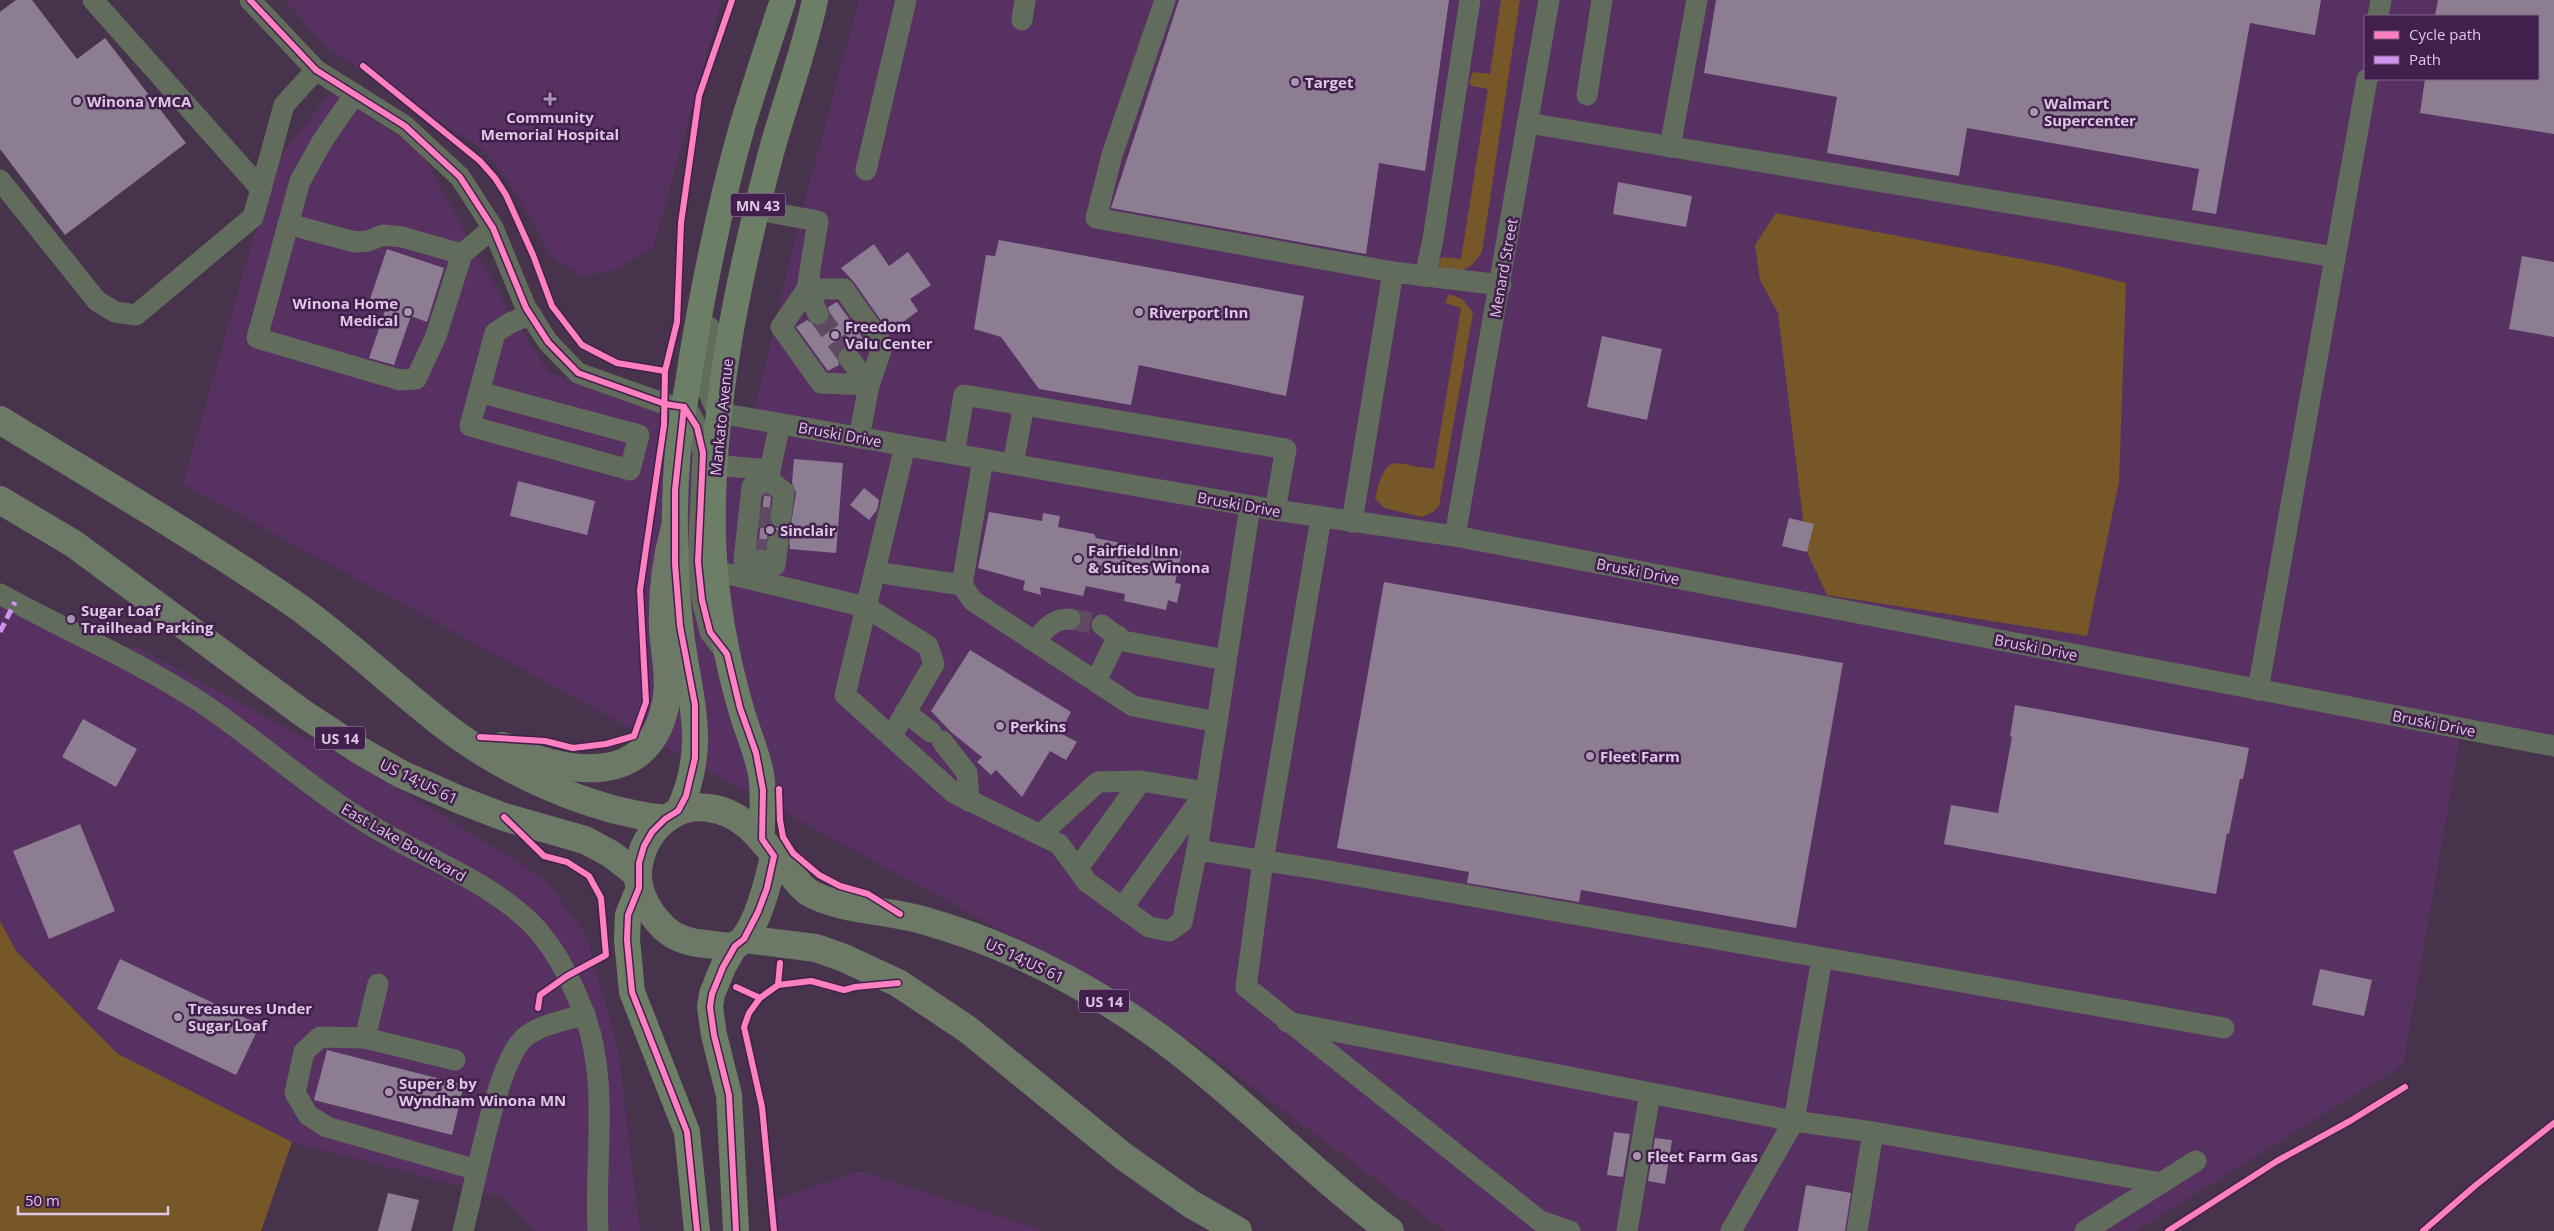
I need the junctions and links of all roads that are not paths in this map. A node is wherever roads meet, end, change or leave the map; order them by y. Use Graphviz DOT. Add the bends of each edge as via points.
graph roads {
  1 [pos="93,0"];
  2 [pos="783,0"];
  3 [pos="816,0"];
  4 [pos="906,0"];
  5 [pos="1165,0"];
  6 [pos="1470,0"];
  7 [pos="1549,0"];
  8 [pos="1602,0"];
  9 [pos="1697,0"];
  10 [pos="2381,0"];
  11 [pos="257,2"];
  12 [pos="2378,15"];
  13 [pos="316,70"];
  14 [pos="2367,80"];
  15 [pos="355,94"];
  16 [pos="1587,95"];
  17 [pos="1528,123"];
  18 [pos="1670,147"];
  19 [pos="866,170"];
  20 [pos="0,180"];
  21 [pos="261,189"];
  22 [pos="757,210"];
  23 [pos="719,220"];
  24 [pos="288,224"];
  25 [pos="493,228"];
  26 [pos="462,254"];
  27 [pos="2335,257"];
  28 [pos="1393,272"];
  29 [pos="1425,276"];
  30 [pos="1501,285"];
  31 [pos="807,290"];
  32 [pos="530,314"];
  33 [pos="818,314"];
  34 [pos="849,358"];
  35 [pos="869,385"];
  36 [pos="479,392"];
  37 [pos="1024,405"];
  38 [pos="684,407"];
  39 [pos="719,413"];
  40 [pos="0,420"];
  41 [pos="780,424"];
  42 [pos="859,438"];
  43 [pos="905,446"];
  44 [pos="954,454"];
  45 [pos="983,459"];
  46 [pos="1013,464"];
  47 [pos="715,465"];
  48 [pos="769,480"];
  49 [pos="0,500"];
  50 [pos="1250,506"];
  51 [pos="1275,510"];
  52 [pos="781,517"];
  53 [pos="1321,518"];
  54 [pos="1352,522"];
  55 [pos="674,531"];
  56 [pos="1455,536"];
  57 [pos="778,542"];
  58 [pos="759,570"];
  59 [pos="716,571"];
  60 [pos="874,572"];
  61 [pos="962,585"];
  62 [pos="0,594"];
  63 [pos="866,607"];
  64 [pos="1070,619"];
  65 [pos="1034,641"];
  66 [pos="727,654"];
  67 [pos="1226,660"];
  68 [pos="1096,681"];
  69 [pos="2258,690"];
  70 [pos="427,712"];
  71 [pos="906,712"];
  72 [pos="1217,722"];
  73 [pos="891,737"];
  74 [pos="2554,746"];
  75 [pos="1141,781"];
  76 [pos="1206,792"];
  77 [pos="969,801"];
  78 [pos="671,815"];
  79 [pos="1040,835"];
  80 [pos="768,847"];
  81 [pos="1197,850"];
  82 [pos="1263,861"];
  83 [pos="1078,868"];
  84 [pos="639,882"];
  85 [pos="1123,907"];
  86 [pos="740,942"];
  87 [pos="1822,958"];
  88 [pos="378,984"];
  89 [pos="585,1014"];
  90 [pos="1287,1022"];
  91 [pos="2224,1028"];
  92 [pos="365,1038"];
  93 [pos="455,1060"];
  94 [pos="1650,1093"];
  95 [pos="1794,1121"];
  96 [pos="1872,1132"];
  97 [pos="2196,1160"];
  98 [pos="477,1170"];
  99 [pos="2161,1183"];
  100 [pos="463,1231"];
  101 [pos="598,1231"];
  102 [pos="697,1231"];
  103 [pos="736,1231"];
  104 [pos="1238,1231"];
  105 [pos="1390,1231"];
  106 [pos="1570,1231"];
  107 [pos="1627,1231"];
  108 [pos="1731,1231"];
  109 [pos="1857,1231"];
  110 [pos="2085,1231"];
  1 -- 21 [label="street"];
  2 -- 23 [label="main road, MN 43" via="742,128"];
  3 -- 22 [label="main road, Mankato Avenue / MN 43"];
  4 -- 19 [label="street"];
  5 -- 28 [label="street" via="1112,155 1096,218"];
  6 -- 29 [label="street"];
  7 -- 17 [label="street, Menard Street"];
  8 -- 16 [label="street"];
  9 -- 18 [label="street"];
  10 -- 12 [label="street"];
  11 -- 13 [label="street"];
  13 -- 15 [label="street"];
  13 -- 21 [label="street" via="284,105"];
  14 -- 27 [label="street"];
  15 -- 24 [label="street" via="300,181"];
  15 -- 25 [label="street" via="405,126 460,176"];
  17 -- 18 [label="street"];
  17 -- 30 [label="street, Menard Street"];
  18 -- 27 [label="street"];
  20 -- 21 [label="street" via="97,301 115,312 136,316 253,217"];
  22 -- 31 [label="street" via="818,221"];
  22 -- 39 [label="main road, Mankato Avenue / MN 43" via="732,325"];
  23 -- 38 [label="main road, MN 43"];
  23 -- 39 [label="street" via="720,242 704,368 708,393"];
  24 -- 26 [label="street" via="355,242 368,242 382,235 392,236"];
  24 -- 26 [label="street" via="257,338 400,380 416,379 436,336"];
  25 -- 26 [label="street"];
  25 -- 32 [label="street"];
  27 -- 69 [label="street"];
  28 -- 29 [label="street"];
  28 -- 54 [label="street"];
  29 -- 30 [label="street"];
  30 -- 56 [label="street, Menard Street"];
  31 -- 33 [label="street"];
  31 -- 35 [label="street" via="844,288 883,345"];
  31 -- 35 [label="street" via="781,327 821,383"];
  32 -- 36 [label="street" via="495,333"];
  32 -- 38 [label="street" via="548,342 578,373 665,404"];
  34 -- 35 [label="street"];
  35 -- 42 [label="street"];
  36 -- 36 [label="street" via="470,426 630,470 639,435"];
  37 -- 44 [label="street" via="964,395"];
  37 -- 46 [label="street"];
  37 -- 51 [label="street" via="1286,449"];
  38 -- 55 [label="main road, MN 43" via="678,448"];
  38 -- 66 [label="street" via="697,427 704,452 698,562 702,600 710,632"];
  39 -- 41 [label="street, Bruski Drive"];
  39 -- 47 [label="main road, Mankato Avenue / MN 43"];
  40 -- 70 [label="highway, US 14;US 61 / US 14" via="291,602"];
  41 -- 42 [label="street, Bruski Drive"];
  41 -- 48 [label="street"];
  42 -- 43 [label="street, Bruski Drive"];
  43 -- 44 [label="street, Bruski Drive"];
  43 -- 60 [label="street"];
  44 -- 45 [label="street, Bruski Drive"];
  45 -- 46 [label="street, Bruski Drive"];
  45 -- 61 [label="street"];
  46 -- 50 [label="street, Bruski Drive"];
  47 -- 48 [label="street"];
  47 -- 59 [label="main road, Mankato Avenue / MN 43" via="713,540"];
  48 -- 52 [label="street" via="784,492"];
  48 -- 58 [label="street" via="752,487 744,560"];
  49 -- 84 [label="highway, US 14;US 61 / US 14" via="74,544 304,714 359,750 401,774 460,800 585,840 611,854"];
  50 -- 51 [label="street, Bruski Drive"];
  50 -- 67 [label="street"];
  51 -- 53 [label="street, Bruski Drive"];
  53 -- 54 [label="street, Bruski Drive"];
  53 -- 82 [label="street"];
  54 -- 56 [label="street, Bruski Drive"];
  55 -- 70 [label="highway" via="663,588 668,672 666,697 655,733 640,752 607,768 574,769 517,753 480,737 445,716"];
  55 -- 78 [label="main road, MN 43" via="680,626 694,705 696,739 692,777"];
  56 -- 69 [label="street, Bruski Drive"];
  57 -- 58 [label="street" via="775,565"];
  58 -- 59 [label="street"];
  58 -- 63 [label="street"];
  59 -- 66 [label="main road, Mankato Avenue / MN 43"];
  60 -- 61 [label="street"];
  60 -- 63 [label="street"];
  61 -- 65 [label="street" via="973,601"];
  62 -- 89 [label="street, East Lake Boulevard" via="201,702 371,826 501,900 531,922 548,943"];
  63 -- 71 [label="street" via="928,646 933,656 934,664"];
  63 -- 73 [label="street" via="845,695"];
  64 -- 65 [label="street" via="1053,622"];
  65 -- 68 [label="street"];
  66 -- 80 [label="main road, Mankato Avenue / MN 43" via="762,776"];
  67 -- 68 [label="street" via="1123,640 1110,631"];
  67 -- 72 [label="street"];
  68 -- 72 [label="street" via="1133,706"];
  69 -- 74 [label="street, Bruski Drive"];
  70 -- 78 [label="highway, US 14;US 61 / US 14" via="478,748 530,778 619,810"];
  71 -- 73 [label="street"];
  71 -- 77 [label="street" via="937,737 967,773"];
  72 -- 76 [label="street"];
  73 -- 77 [label="street" via="954,794"];
  75 -- 76 [label="street"];
  75 -- 79 [label="street" via="1098,782"];
  75 -- 83 [label="street"];
  76 -- 81 [label="street"];
  76 -- 85 [label="street"];
  77 -- 79 [label="street"];
  78 -- 80 [label="highway, US 14;US 61 / US 14" via="702,807 720,810 736,816"];
  78 -- 84 [label="highway" via="652,832 644,846"];
  79 -- 83 [label="street" via="1060,844"];
  80 -- 86 [label="highway" via="767,888"];
  80 -- 105 [label="highway, US 14;US 61 / US 14" via="806,891 844,904 900,914 966,934 1031,960 1109,1003 1197,1066 1321,1176"];
  81 -- 82 [label="street"];
  81 -- 85 [label="street" via="1182,922 1177,928 1169,931 1149,927"];
  82 -- 87 [label="street"];
  82 -- 90 [label="street" via="1246,987"];
  83 -- 85 [label="street" via="1086,882"];
  84 -- 86 [label="highway, US 14;US 61 / US 14" via="650,912 677,938 691,943"];
  84 -- 102 [label="main road" via="628,915 632,992 688,1132"];
  86 -- 103 [label="main road" via="722,967 710,1007 730,1095"];
  86 -- 104 [label="highway, US 14;US 61 / US 14" via="816,948 898,983 967,1029 1123,1156 1192,1204"];
  87 -- 91 [label="street"];
  87 -- 95 [label="street"];
  88 -- 92 [label="street"];
  89 -- 98 [label="street" via="536,1030 523,1039 511,1055"];
  89 -- 101 [label="street, East Lake Boulevard" via="598,1065"];
  90 -- 94 [label="street"];
  90 -- 106 [label="street" via="1540,1221"];
  92 -- 93 [label="street"];
  92 -- 98 [label="street" via="320,1037 304,1052 295,1093 308,1115 327,1128"];
  94 -- 95 [label="street"];
  94 -- 107 [label="street"];
  95 -- 96 [label="street"];
  95 -- 108 [label="street"];
  96 -- 99 [label="street"];
  96 -- 109 [label="street"];
  97 -- 99 [label="street"];
  98 -- 100 [label="street"];
  99 -- 110 [label="street"];
}
